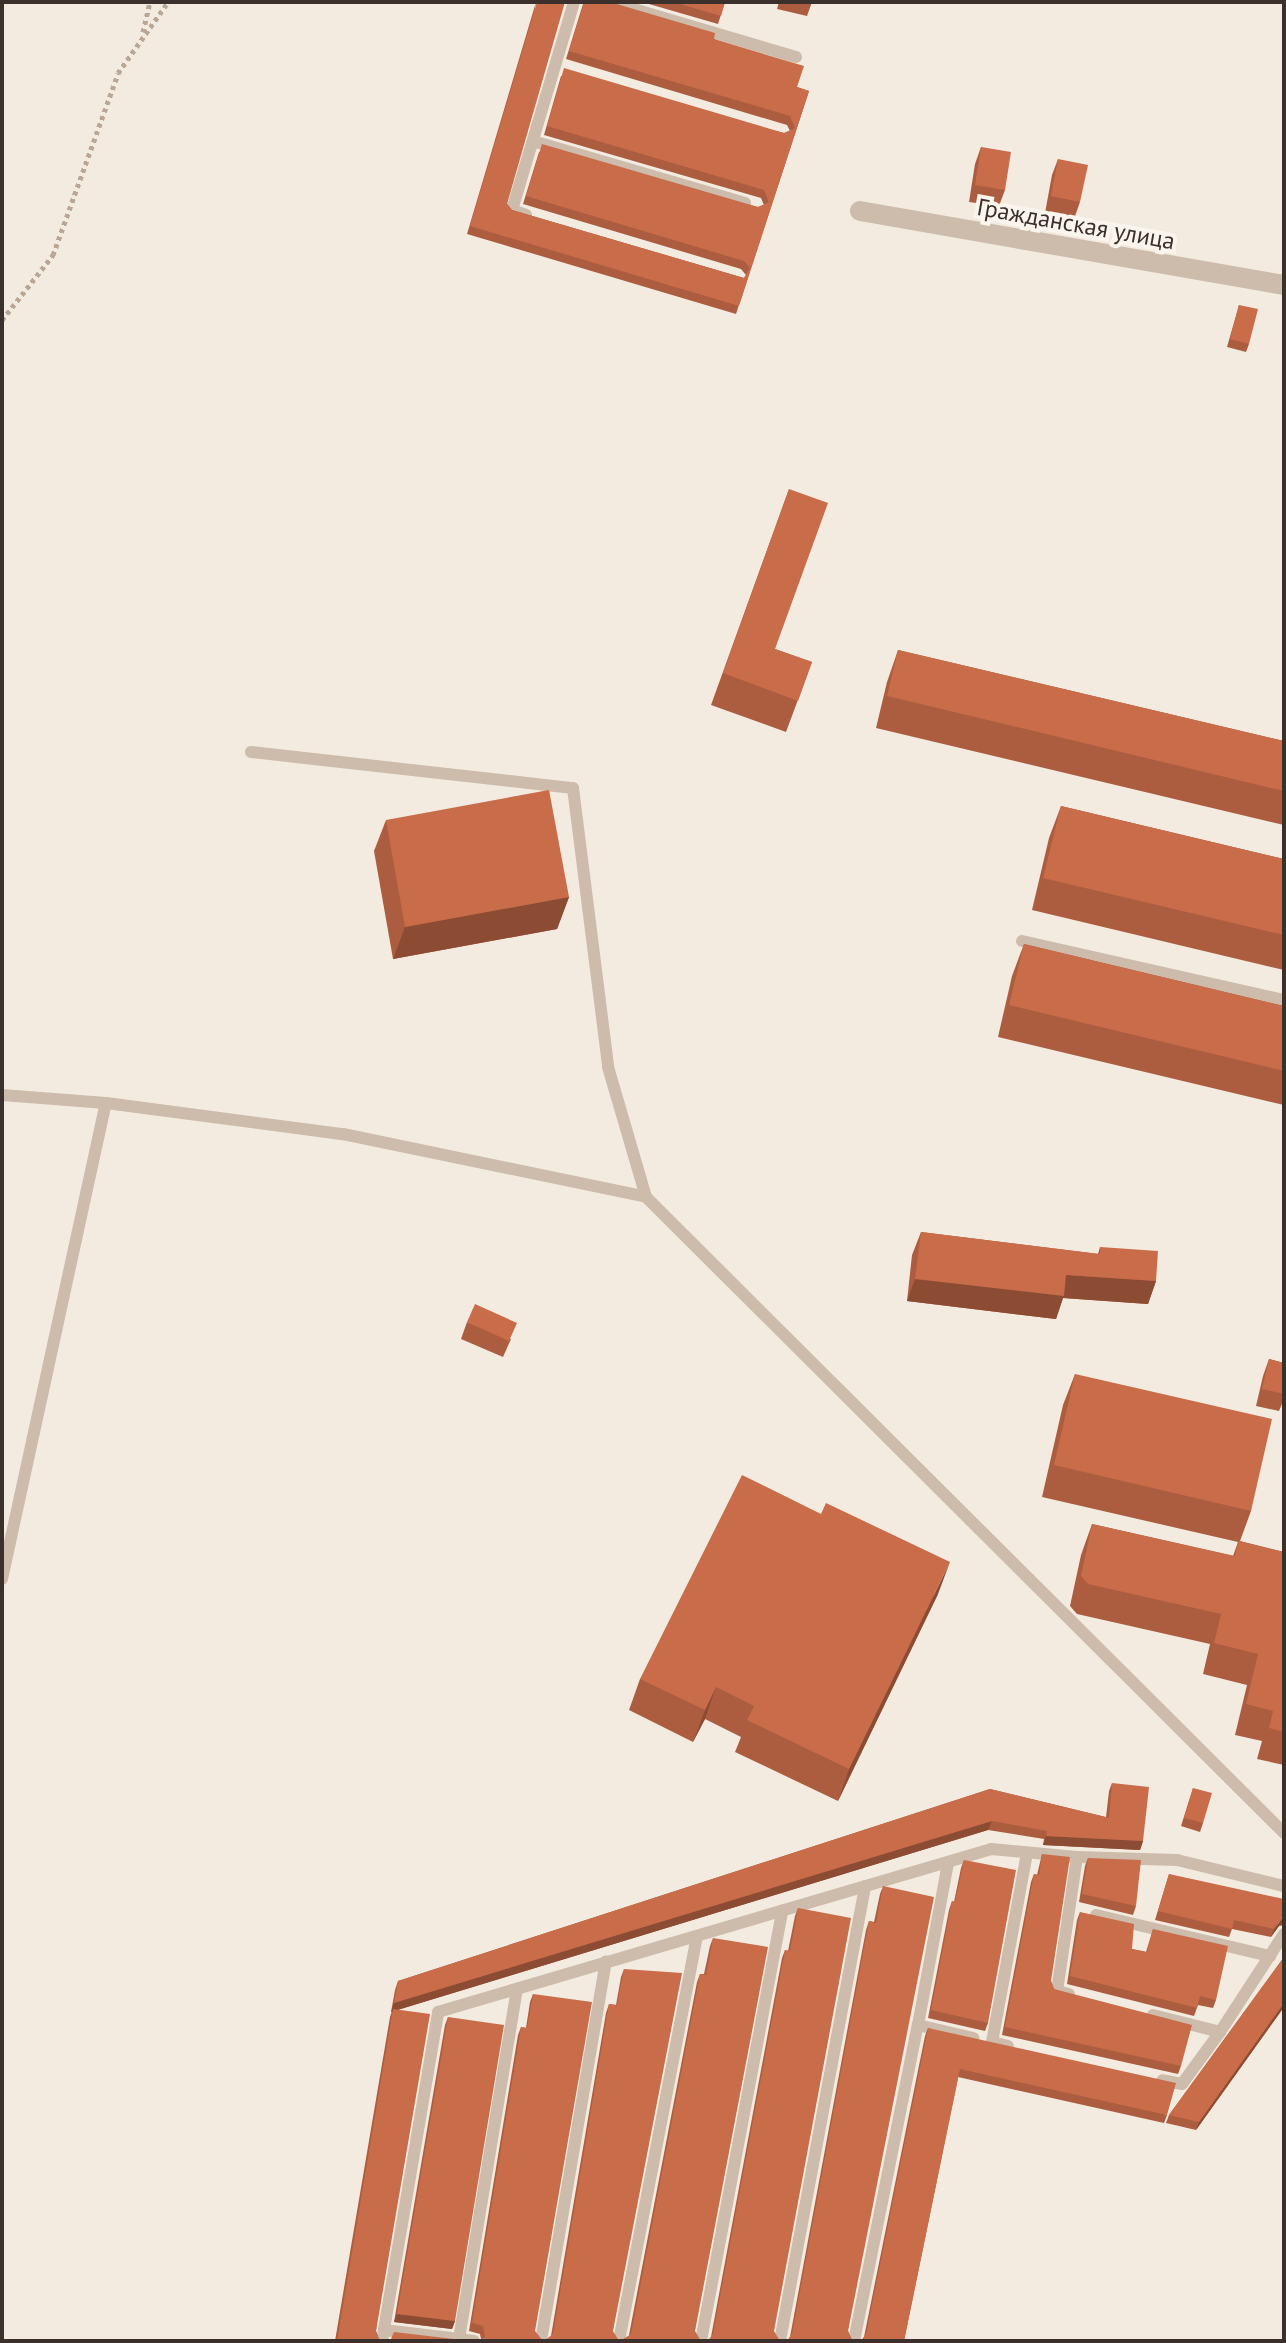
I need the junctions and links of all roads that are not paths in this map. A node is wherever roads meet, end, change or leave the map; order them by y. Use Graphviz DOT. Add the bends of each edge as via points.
graph roads {
  1 [pos="574,2"];
  2 [pos="610,2"];
  3 [pos="796,57"];
  4 [pos="555,65"];
  5 [pos="570,70"];
  6 [pos="533,141"];
  7 [pos="758,207"];
  8 [pos="860,211"];
  9 [pos="542,219"];
  10 [pos="1284,285"];
  11 [pos="251,752"];
  12 [pos="1022,941"];
  13 [pos="1284,1000"];
  14 [pos="2,1095"];
  15 [pos="106,1103"];
  16 [pos="646,1197"];
  17 [pos="2,1579"];
  18 [pos="1284,1833"];
  19 [pos="1027,1853"];
  20 [pos="1077,1857"];
  21 [pos="948,1863"];
  22 [pos="865,1886"];
  23 [pos="1284,1886"];
  24 [pos="1070,1909"];
  25 [pos="782,1911"];
  26 [pos="1284,1934"];
  27 [pos="697,1936"];
  28 [pos="1270,1956"];
  29 [pos="606,1962"];
  30 [pos="517,1989"];
  31 [pos="1086,1999"];
  32 [pos="1146,2013"];
  33 [pos="918,2025"];
  34 [pos="1220,2032"];
  35 [pos="992,2042"];
  36 [pos="1021,2049"];
  37 [pos="1153,2078"];
  38 [pos="383,2335"];
  39 [pos="459,2339"];
  40 [pos="474,2341"];
  41 [pos="541,2341"];
  42 [pos="619,2341"];
  43 [pos="701,2341"];
  44 [pos="780,2341"];
  45 [pos="854,2341"];
  1 -- 4 [label="lane"];
  2 -- 3 [label="lane"];
  4 -- 5 [label="lane"];
  4 -- 6 [label="lane"];
  6 -- 7 [label="lane"];
  6 -- 9 [label="lane" via="512,210"];
  8 -- 10 [label="street, Гражданская улица"];
  11 -- 16 [label="lane" via="573,788 608,1067"];
  12 -- 13 [label="lane"];
  14 -- 15 [label="lane"];
  15 -- 16 [label="lane" via="343,1134"];
  15 -- 17 [label="lane"];
  16 -- 18 [label="lane"];
  19 -- 20 [label="lane"];
  19 -- 21 [label="lane" via="991,1849"];
  19 -- 35 [label="lane"];
  20 -- 23 [label="lane" via="1177,1860"];
  20 -- 24 [label="lane"];
  21 -- 22 [label="lane"];
  21 -- 33 [label="lane"];
  22 -- 25 [label="lane"];
  22 -- 44 [label="lane"];
  24 -- 28 [label="lane"];
  24 -- 31 [label="lane" via="1057,1991"];
  25 -- 27 [label="lane"];
  25 -- 43 [label="lane"];
  26 -- 28 [label="lane"];
  27 -- 29 [label="lane"];
  27 -- 42 [label="lane"];
  28 -- 34 [label="lane"];
  29 -- 30 [label="lane"];
  29 -- 41 [label="lane"];
  30 -- 38 [label="lane" via="438,2012"];
  30 -- 39 [label="lane"];
  32 -- 34 [label="lane"];
  33 -- 35 [label="lane"];
  33 -- 45 [label="lane"];
  34 -- 37 [label="lane" via="1182,2084"];
  35 -- 36 [label="lane"];
  38 -- 39 [label="lane"];
  39 -- 40 [label="lane"];
}
